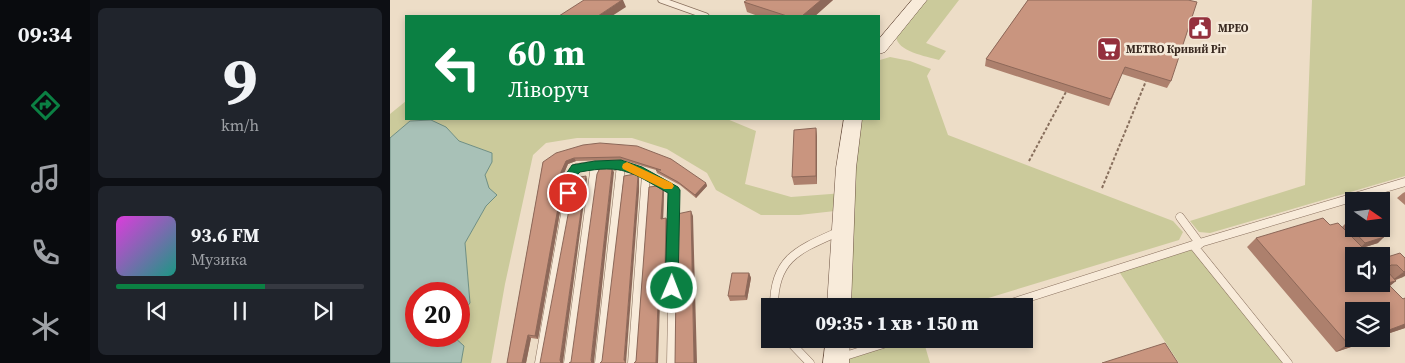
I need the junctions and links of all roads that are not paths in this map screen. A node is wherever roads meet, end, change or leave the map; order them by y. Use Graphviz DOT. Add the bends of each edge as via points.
graph roads {
  1 [pos="661,0"];
  2 [pos="920,0"];
  3 [pos="703,15"];
  4 [pos="880,48"];
  5 [pos="853,120"];
  6 [pos="595,165"];
  7 [pos="621,165"];
  8 [pos="646,175"];
  9 [pos="1405,182"];
  10 [pos="1314,210"];
  11 [pos="1320,216"];
  12 [pos="1180,217"];
  13 [pos="843,229"];
  14 [pos="1196,245"];
  15 [pos="774,298"];
  16 [pos="839,298"];
  17 [pos="1027,298"];
  18 [pos="796,348"];
  19 [pos="862,348"];
  20 [pos="837,354"];
  21 [pos="538,363"];
  22 [pos="568,363"];
  23 [pos="599,363"];
  24 [pos="632,363"];
  25 [pos="671,363"];
  26 [pos="810,363"];
  27 [pos="1288,363"];
  1 -- 3 [label="lane"];
  2 -- 4 [label="main road"];
  5 -- 13 [label="main road" via="846,168"];
  6 -- 7 [label="lane"];
  6 -- 21 [label="lane" via="576,168 572,174"];
  6 -- 22 [label="lane"];
  7 -- 8 [label="lane"];
  7 -- 23 [label="lane"];
  8 -- 24 [label="lane"];
  8 -- 25 [label="lane" via="674,190"];
  9 -- 10 [label="lane"];
  10 -- 11 [label="lane"];
  10 -- 14 [label="lane"];
  12 -- 14 [label="lane"];
  13 -- 15 [label="lane" via="806,248 781,268"];
  13 -- 16 [label="main road"];
  14 -- 17 [label="lane"];
  14 -- 27 [label="lane"];
  18 -- 26 [label="lane"];
  19 -- 20 [label="lane"];
}
